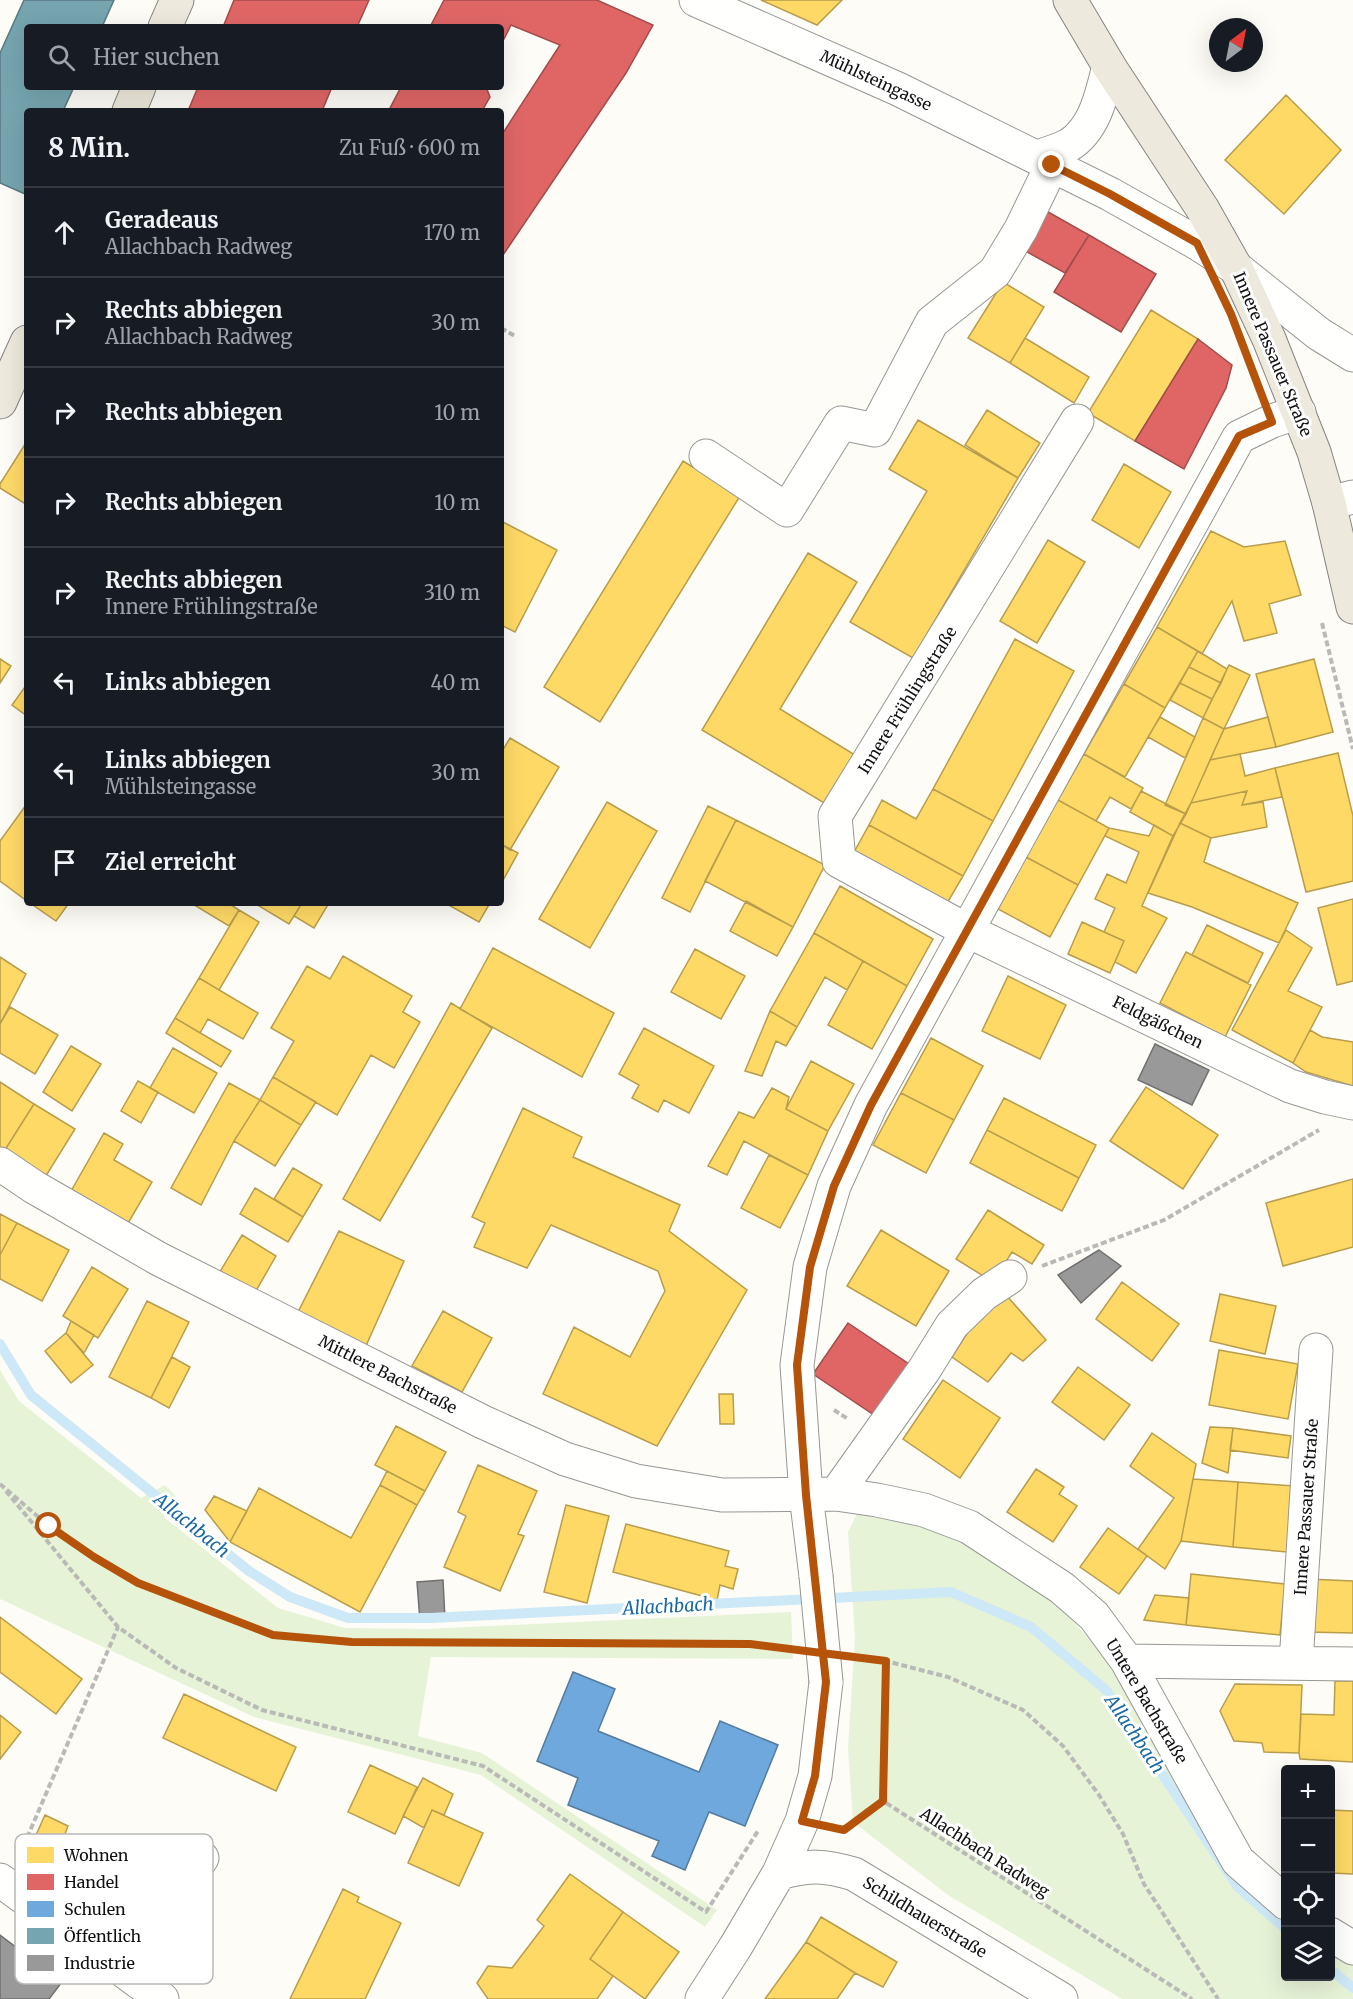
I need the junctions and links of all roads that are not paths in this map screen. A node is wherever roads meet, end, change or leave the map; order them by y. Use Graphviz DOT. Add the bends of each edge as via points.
graph roads {
  1 [pos="177,0"];
  2 [pos="696,0"];
  3 [pos="1070,0"];
  4 [pos="166,24"];
  5 [pos="1109,66"];
  6 [pos="138,90"];
  7 [pos="130,108"];
  8 [pos="1045,161"];
  9 [pos="1236,268"];
  10 [pos="24,349"];
  11 [pos="1353,355"];
  12 [pos="0,402"];
  13 [pos="1299,412"];
  14 [pos="1077,421"];
  15 [pos="706,456"];
  16 [pos="1341,500"];
  17 [pos="1353,607"];
  18 [pos="968,931"];
  19 [pos="1353,1103"];
  20 [pos="0,1164"];
  21 [pos="1010,1277"];
  22 [pos="1316,1350"];
  23 [pos="821,1495"];
  24 [pos="1127,1661"];
  25 [pos="1296,1663"];
  26 [pos="1353,1664"];
  27 [pos="779,1873"];
  28 [pos="1281,1899"];
  29 [pos="1335,1937"];
  30 [pos="1353,1948"];
  31 [pos="142,1984"];
  32 [pos="162,1999"];
  33 [pos="702,1999"];
  34 [pos="1061,1999"];
  1 -- 4 [label="main road"];
  2 -- 8 [label="street, Mühlsteingasse" via="898,89"];
  3 -- 5 [label="main road, Innere Passauer Straße"];
  5 -- 8 [label="street" via="1101,101 1085,130"];
  5 -- 9 [label="main road, Innere Passauer Straße" via="1202,208"];
  6 -- 7 [label="main road"];
  8 -- 9 [label="street, Mühlsteingasse"];
  8 -- 15 [label="street" via="1021,230 995,273 932,322 875,430 841,423 787,510"];
  9 -- 11 [label="street, Mühlsteingasse" via="1319,334"];
  9 -- 13 [label="main road, Innere Passauer Straße"];
  10 -- 12 [label="main road"];
  13 -- 16 [label="main road, Innere Passauer Straße" via="1314,452"];
  13 -- 18 [label="street" via="1239,436"];
  14 -- 18 [label="street, Innere Frühlingstraße" via="835,816 839,861"];
  16 -- 17 [label="main road, Innere Passauer Straße"];
  18 -- 19 [label="street, Feldgäßchen" via="1290,1086"];
  18 -- 23 [label="street" via="871,1105 834,1186 810,1267 797,1365"];
  20 -- 23 [label="street, Mittlere Bachstraße" via="159,1259 483,1422 565,1459 636,1481 722,1495"];
  21 -- 23 [label="street" via="984,1294 952,1325 924,1370"];
  22 -- 25 [label="street, Innere Passauer Straße"];
  23 -- 24 [label="street, Untere Bachstraße" via="878,1500 924,1510 969,1527 1062,1588 1094,1616"];
  23 -- 27 [label="street, bridge" via="816,1576 826,1682 815,1776 802,1821"];
  24 -- 25 [label="street"];
  24 -- 28 [label="street, Untere Bachstraße" via="1238,1861"];
  25 -- 26 [label="street"];
  27 -- 33 [label="street"];
  27 -- 34 [label="street, Schildhauerstraße" via="821,1866 854,1874"];
  29 -- 30 [label="street"];
  31 -- 32 [label="street"];
}
